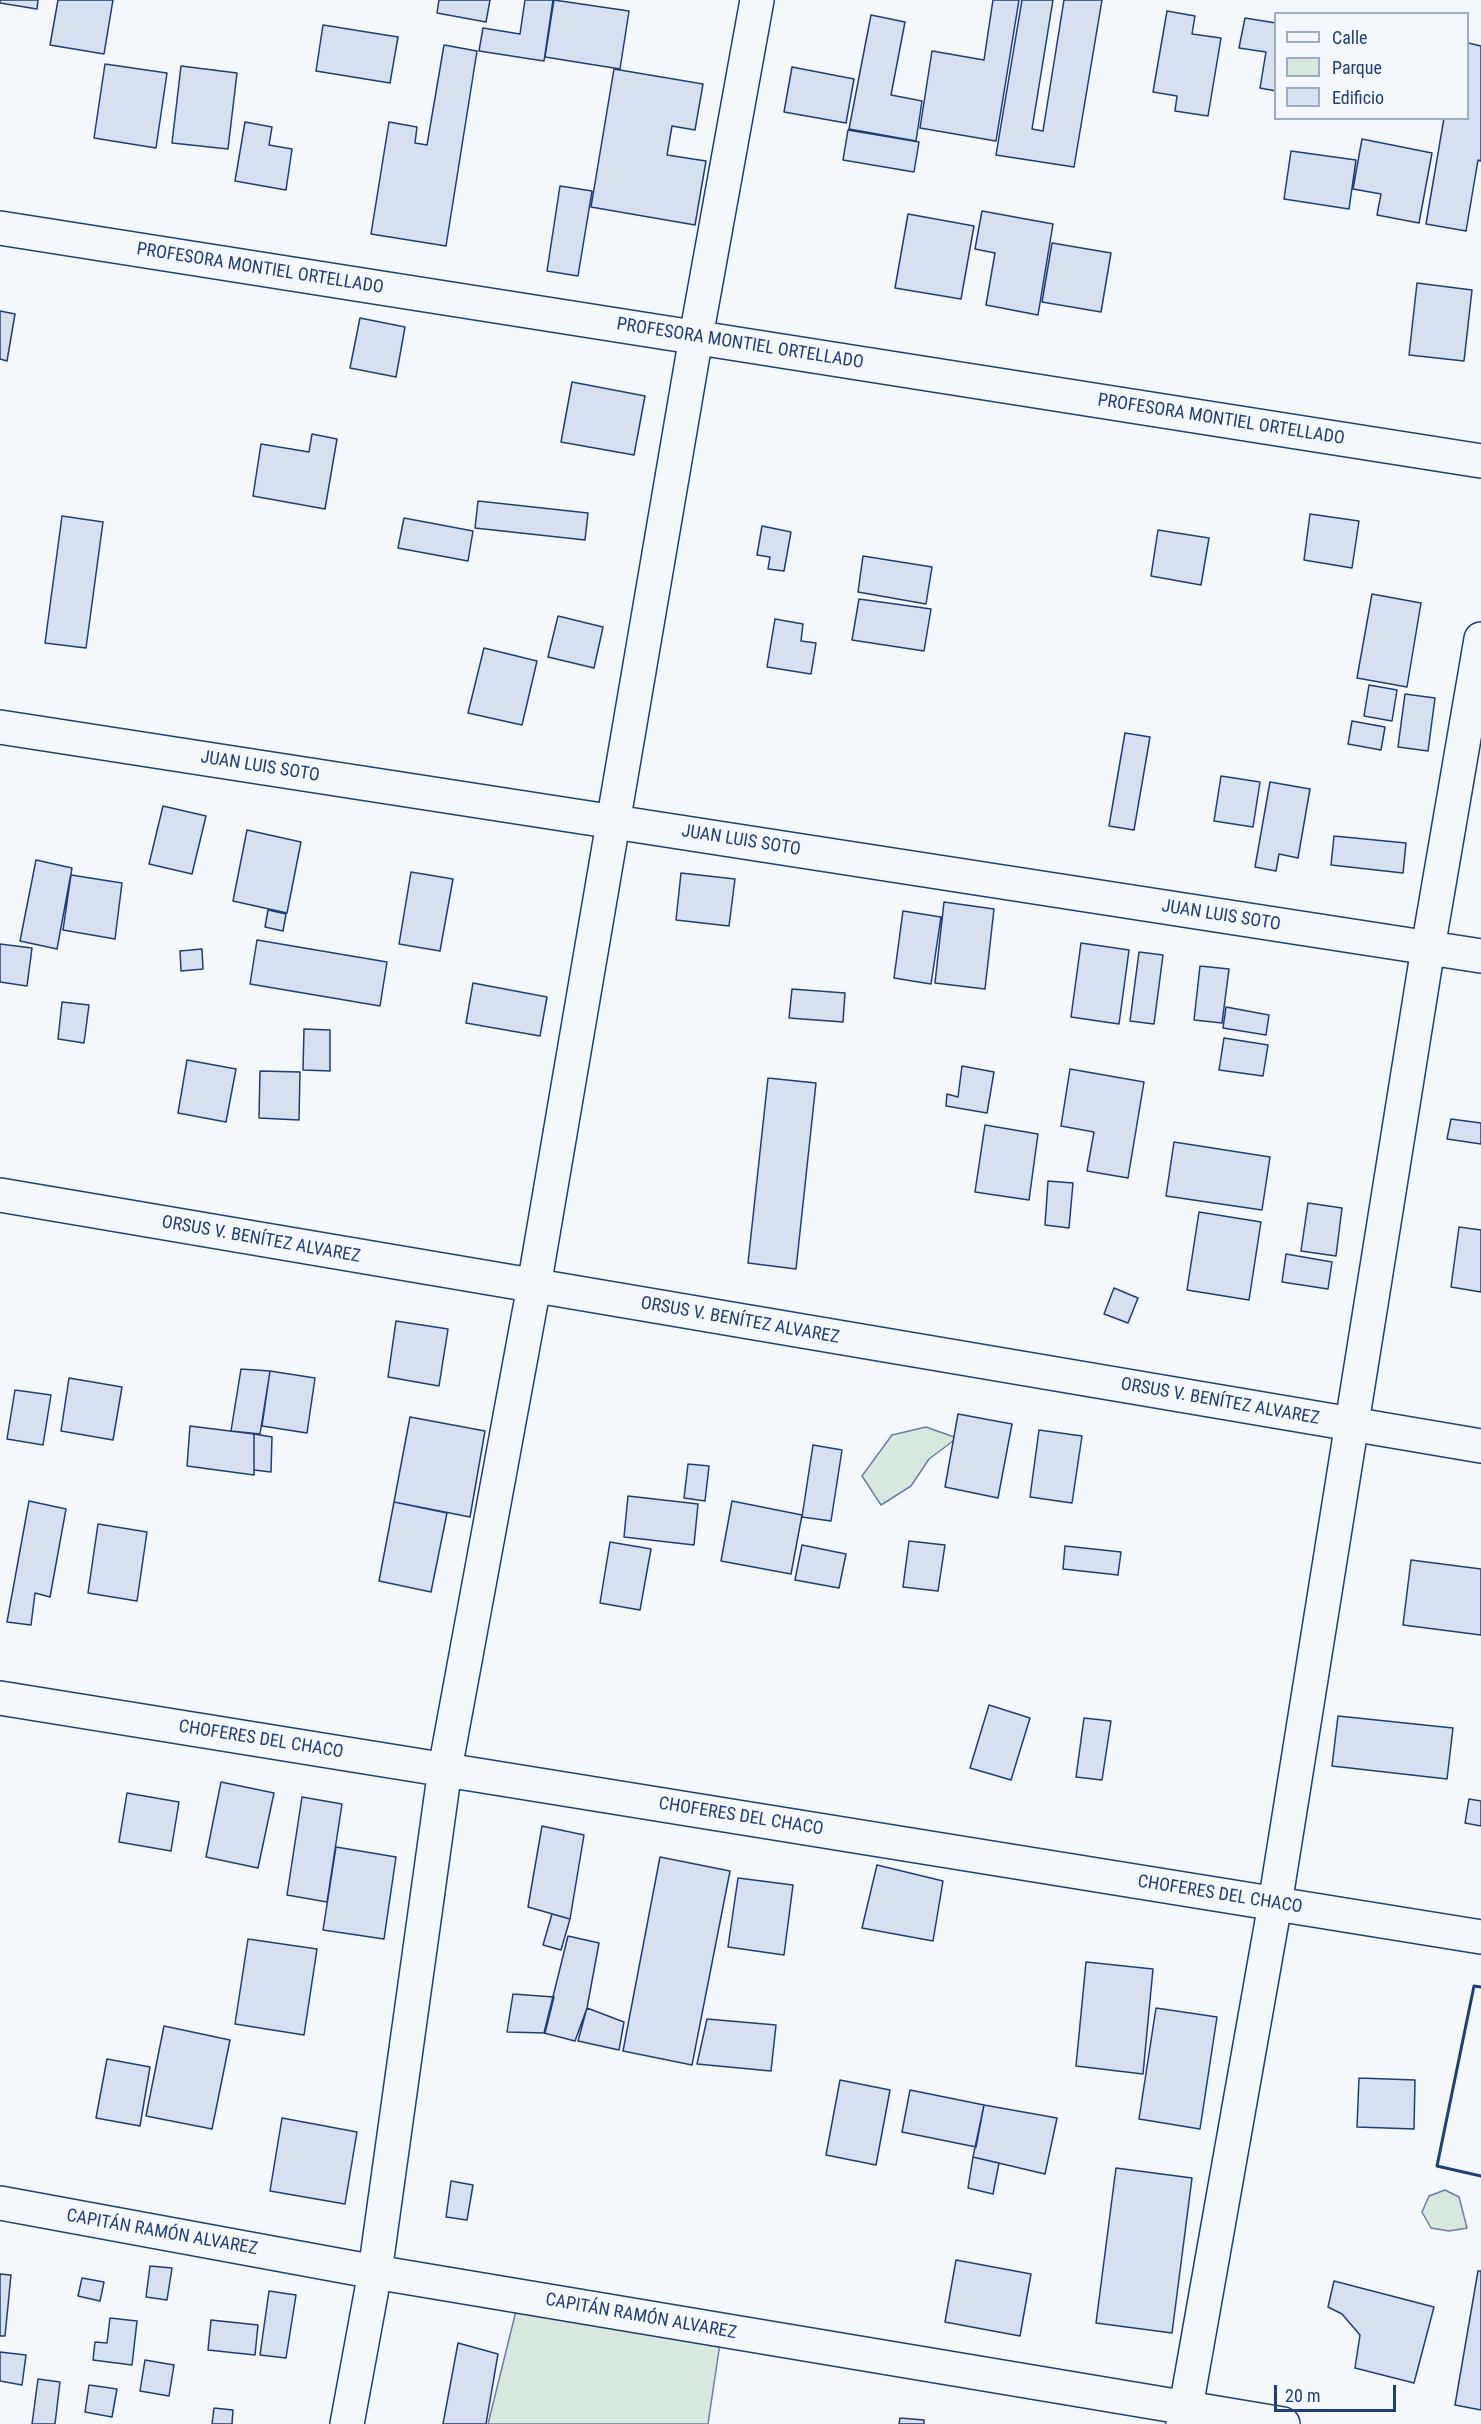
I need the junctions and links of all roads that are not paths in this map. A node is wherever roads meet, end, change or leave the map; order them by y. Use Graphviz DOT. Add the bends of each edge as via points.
graph roads {
  1 [pos="757,0"];
  2 [pos="0,228"];
  3 [pos="696,338"];
  4 [pos="1481,461"];
  5 [pos="1481,639"];
  6 [pos="0,727"];
  7 [pos="613,822"];
  8 [pos="1428,948"];
  9 [pos="1481,956"];
  10 [pos="0,1195"];
  11 [pos="534,1286"];
  12 [pos="1352,1424"];
  13 [pos="1481,1446"];
  14 [pos="0,1698"];
  15 [pos="445,1769"];
  16 [pos="1275,1904"];
  17 [pos="1481,1937"];
  18 [pos="0,2203"];
  19 [pos="375,2272"];
  20 [pos="1184,2417"];
  21 [pos="346,2424"];
  22 [pos="1283,2424"];
  1 -- 3 [label="street"];
  2 -- 3 [label="street, PROFESORA MONTIEL ORTELLADO"];
  3 -- 4 [label="street, PROFESORA MONTIEL ORTELLADO"];
  3 -- 7 [label="street"];
  5 -- 8 [label="street"];
  6 -- 7 [label="street, JUAN LUIS SOTO"];
  7 -- 8 [label="street, JUAN LUIS SOTO"];
  7 -- 11 [label="street"];
  8 -- 9 [label="street, JUAN LUIS SOTO"];
  8 -- 12 [label="street"];
  10 -- 11 [label="street, ORSUS V. BENÍTEZ ALVAREZ"];
  11 -- 12 [label="street, ORSUS V. BENÍTEZ ALVAREZ"];
  11 -- 15 [label="street"];
  12 -- 13 [label="street, ORSUS V. BENÍTEZ ALVAREZ"];
  12 -- 16 [label="street"];
  14 -- 15 [label="street, CHOFERES DEL CHACO"];
  15 -- 16 [label="street, CHOFERES DEL CHACO"];
  15 -- 19 [label="street"];
  16 -- 17 [label="street, CHOFERES DEL CHACO"];
  16 -- 20 [label="street"];
  18 -- 19 [label="street, CAPITÁN RAMÓN ALVAREZ"];
  19 -- 20 [label="street, CAPITÁN RAMÓN ALVAREZ"];
  19 -- 21 [label="street"];
  20 -- 22 [label="street, CAPITÁN RAMÓN ALVAREZ"];
}
